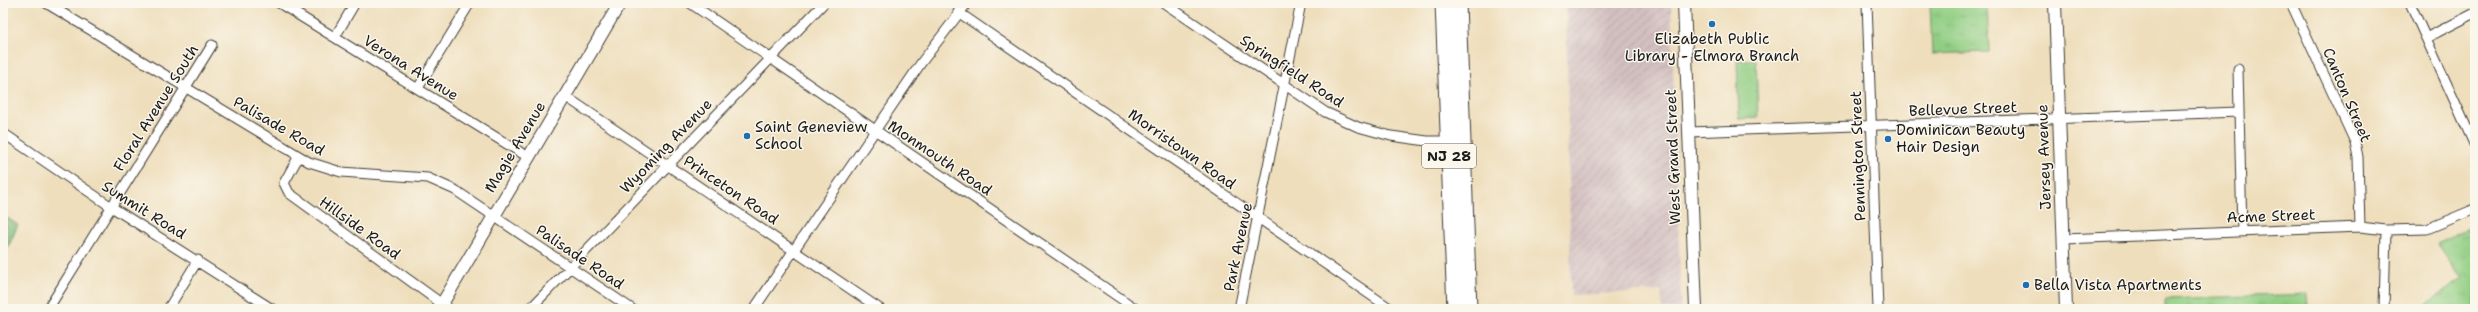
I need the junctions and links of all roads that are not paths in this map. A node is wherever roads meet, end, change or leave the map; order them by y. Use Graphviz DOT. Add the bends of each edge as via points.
graph roads {
  1 [pos="46,3"];
  2 [pos="279,3"];
  3 [pos="355,3"];
  4 [pos="470,3"];
  5 [pos="620,3"];
  6 [pos="690,3"];
  7 [pos="824,3"];
  8 [pos="967,3"];
  9 [pos="1164,3"];
  10 [pos="1301,3"];
  11 [pos="1443,3"];
  12 [pos="1458,3"];
  13 [pos="1684,3"];
  14 [pos="1867,3"];
  15 [pos="2055,3"];
  16 [pos="2291,3"];
  17 [pos="2410,3"];
  18 [pos="958,12"];
  19 [pos="2475,13"];
  20 [pos="335,37"];
  21 [pos="2426,38"];
  22 [pos="212,45"];
  23 [pos="770,59"];
  24 [pos="2238,69"];
  25 [pos="1286,85"];
  26 [pos="186,88"];
  27 [pos="418,88"];
  28 [pos="565,96"];
  29 [pos="2238,112"];
  30 [pos="2059,119"];
  31 [pos="1871,126"];
  32 [pos="876,131"];
  33 [pos="1688,132"];
  34 [pos="3,133"];
  35 [pos="1456,141"];
  36 [pos="2475,146"];
  37 [pos="299,156"];
  38 [pos="528,157"];
  39 [pos="667,164"];
  40 [pos="110,206"];
  41 [pos="2475,209"];
  42 [pos="493,215"];
  43 [pos="1259,218"];
  44 [pos="2360,227"];
  45 [pos="2386,230"];
  46 [pos="2242,231"];
  47 [pos="2064,239"];
  48 [pos="793,250"];
  49 [pos="198,260"];
  50 [pos="570,268"];
  51 [pos="443,307"];
  52 [pos="48,309"];
  53 [pos="168,309"];
  54 [pos="272,309"];
  55 [pos="530,309"];
  56 [pos="632,309"];
  57 [pos="754,309"];
  58 [pos="880,309"];
  59 [pos="1136,309"];
  60 [pos="1239,309"];
  61 [pos="1391,309"];
  62 [pos="1455,309"];
  63 [pos="1469,309"];
  64 [pos="1696,309"];
  65 [pos="1878,309"];
  66 [pos="2066,309"];
  67 [pos="2384,309"];
  1 -- 26 [label="street, Palisade Road"];
  2 -- 20 [label="street, Verona Avenue"];
  3 -- 20 [label="street"];
  4 -- 27 [label="street"];
  5 -- 28 [label="street, Magie Avenue"];
  6 -- 23 [label="street, Monmouth Road"];
  7 -- 23 [label="street, Wyoming Avenue"];
  8 -- 18 [label="street"];
  9 -- 25 [label="street, Springfield Road"];
  10 -- 25 [label="street, Park Avenue"];
  11 -- 35 [label="main road, NJ 28"];
  12 -- 35 [label="main road, NJ 28"];
  13 -- 33 [label="street, West Grand Street"];
  14 -- 31 [label="street, Pennington Street"];
  15 -- 30 [label="street, Jersey Avenue"];
  16 -- 44 [label="street, Canton Street" via="2354,142 2358,156"];
  17 -- 21 [label="street"];
  18 -- 32 [label="street"];
  18 -- 43 [label="street, Morristown Road"];
  19 -- 21 [label="street"];
  20 -- 27 [label="street, Verona Avenue"];
  21 -- 36 [label="street"];
  22 -- 26 [label="street, Floral Avenue South"];
  23 -- 32 [label="street, Monmouth Road"];
  23 -- 39 [label="street, Wyoming Avenue"];
  24 -- 29 [label="street"];
  25 -- 35 [label="street, Springfield Road" via="1325,112 1358,127 1415,140"];
  25 -- 43 [label="street, Park Avenue"];
  26 -- 37 [label="street, Palisade Road"];
  26 -- 40 [label="street, Floral Avenue South"];
  27 -- 38 [label="street, Verona Avenue"];
  28 -- 38 [label="street, Magie Avenue"];
  28 -- 39 [label="street, Princeton Road"];
  29 -- 30 [label="street, Bellevue Street"];
  29 -- 46 [label="street"];
  30 -- 31 [label="street, Bellevue Street"];
  30 -- 47 [label="street, Jersey Avenue"];
  31 -- 33 [label="street, Bellevue Street"];
  31 -- 65 [label="street, Pennington Street"];
  32 -- 48 [label="street"];
  32 -- 59 [label="street, Monmouth Road"];
  33 -- 64 [label="street, West Grand Street"];
  34 -- 40 [label="street, Summit Road"];
  35 -- 62 [label="main road, NJ 28"];
  35 -- 63 [label="main road, NJ 28"];
  37 -- 42 [label="street, Palisade Road" via="321,167 341,172 428,178 455,190"];
  37 -- 51 [label="street, Hillside Road" via="284,183 289,193"];
  38 -- 42 [label="street, Magie Avenue"];
  39 -- 48 [label="street, Princeton Road"];
  39 -- 50 [label="street, Wyoming Avenue"];
  40 -- 49 [label="street, Summit Road"];
  40 -- 52 [label="street, Floral Avenue South"];
  41 -- 45 [label="street, Acme Street" via="2427,229"];
  42 -- 50 [label="street, Palisade Road"];
  42 -- 51 [label="street, Magie Avenue"];
  43 -- 60 [label="street, Park Avenue"];
  43 -- 61 [label="street, Morristown Road"];
  44 -- 45 [label="street, Acme Street"];
  44 -- 46 [label="street, Acme Street"];
  45 -- 67 [label="street"];
  46 -- 47 [label="street, Acme Street"];
  47 -- 66 [label="street, Jersey Avenue"];
  48 -- 57 [label="street"];
  48 -- 58 [label="street, Princeton Road"];
  49 -- 53 [label="street"];
  49 -- 54 [label="street, Summit Road"];
  50 -- 55 [label="street, Wyoming Avenue"];
  50 -- 56 [label="street, Palisade Road"];
}
